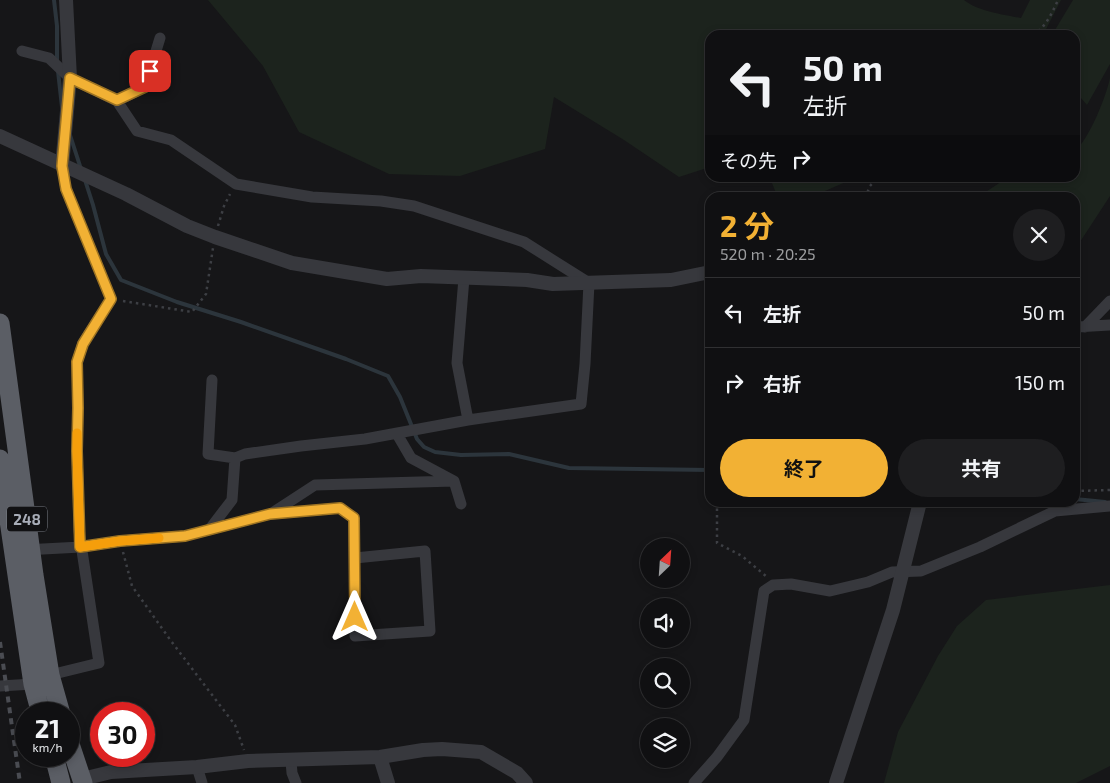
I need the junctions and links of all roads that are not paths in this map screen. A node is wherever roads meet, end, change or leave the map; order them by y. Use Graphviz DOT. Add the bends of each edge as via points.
graph roads {
  1 [pos="66,0"];
  2 [pos="160,38"];
  3 [pos="22,51"];
  4 [pos="70,78"];
  5 [pos="117,100"];
  6 [pos="0,136"];
  7 [pos="62,166"];
  8 [pos="705,273"];
  9 [pos="464,278"];
  10 [pos="589,283"];
  11 [pos="1110,301"];
  12 [pos="0,323"];
  13 [pos="1110,324"];
  14 [pos="1080,327"];
  15 [pos="212,380"];
  16 [pos="468,420"];
  17 [pos="397,434"];
  18 [pos="235,458"];
  19 [pos="0,459"];
  20 [pos="454,481"];
  21 [pos="461,504"];
  22 [pos="1110,506"];
  23 [pos="919,507"];
  24 [pos="270,514"];
  25 [pos="209,530"];
  26 [pos="80,547"];
  27 [pos="13,550"];
  28 [pos="32,550"];
  29 [pos="355,558"];
  30 [pos="904,571"];
  31 [pos="50,675"];
  32 [pos="33,684"];
  33 [pos="0,686"];
  34 [pos="38,702"];
  35 [pos="58,702"];
  36 [pos="380,758"];
  37 [pos="290,761"];
  38 [pos="57,767"];
  39 [pos="78,767"];
  40 [pos="197,767"];
  41 [pos="83,781"];
  42 [pos="61,783"];
  43 [pos="202,783"];
  44 [pos="296,783"];
  45 [pos="388,783"];
  46 [pos="526,783"];
  47 [pos="694,783"];
  48 [pos="836,783"];
  1 -- 4 [label="street"];
  2 -- 5 [label="street" via="145,87"];
  3 -- 4 [label="street" via="49,58"];
  4 -- 5 [label="street"];
  4 -- 7 [label="street"];
  5 -- 10 [label="street" via="137,131 171,140 236,184 312,197 414,206 524,242"];
  6 -- 7 [label="street"];
  7 -- 9 [label="street" via="187,226 292,263 387,279 421,276"];
  7 -- 26 [label="street" via="66,189 111,299 83,344 77,362"];
  8 -- 10 [label="street" via="671,280"];
  9 -- 10 [label="street"];
  9 -- 16 [label="street" via="457,363"];
  10 -- 16 [label="street" via="581,404"];
  11 -- 14 [label="street"];
  12 -- 28 [label="highway, 248"];
  13 -- 14 [label="street"];
  15 -- 18 [label="street" via="208,454"];
  16 -- 17 [label="street"];
  17 -- 18 [label="street"];
  17 -- 20 [label="street" via="411,458"];
  18 -- 25 [label="street" via="232,500"];
  19 -- 27 [label="highway, 248"];
  20 -- 21 [label="street"];
  20 -- 24 [label="street" via="315,485"];
  22 -- 30 [label="street" via="1055,511 921,571"];
  23 -- 30 [label="street"];
  24 -- 25 [label="street"];
  24 -- 29 [label="street" via="340,508 354,518"];
  25 -- 26 [label="street" via="185,536"];
  26 -- 28 [label="street"];
  26 -- 31 [label="street" via="99,663"];
  27 -- 28 [label="street"];
  27 -- 32 [label="highway, 248"];
  28 -- 31 [label="highway, 248"];
  29 -- 29 [label="street" via="355,636 430,631 425,551"];
  30 -- 47 [label="street" via="830,591 791,584 773,585 764,590 744,720"];
  30 -- 48 [label="street"];
  31 -- 35 [label="highway, 248"];
  32 -- 33 [label="street"];
  32 -- 34 [label="highway, 248"];
  36 -- 37 [label="street"];
  36 -- 45 [label="street"];
  36 -- 46 [label="street" via="423,750 482,752 517,773"];
  37 -- 40 [label="street" via="248,761"];
  37 -- 44 [label="street"];
  38 -- 42 [label="highway"];
  39 -- 41 [label="highway"];
  40 -- 41 [label="street" via="111,772"];
  40 -- 43 [label="street"];
}
